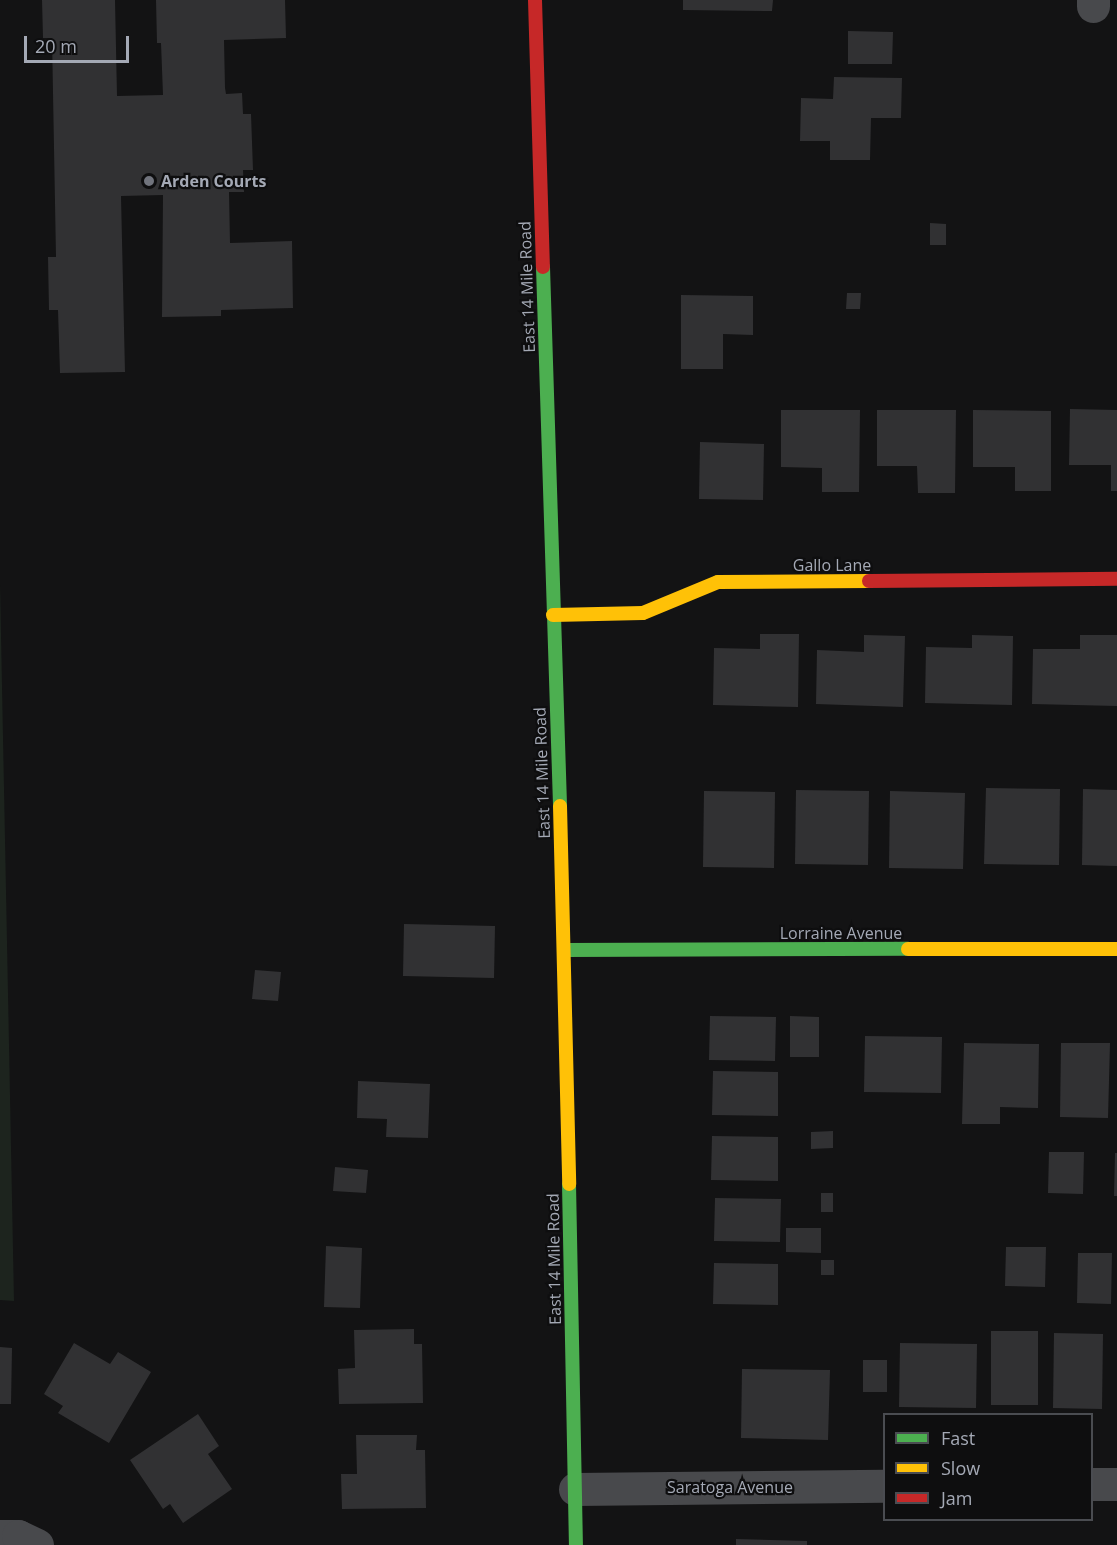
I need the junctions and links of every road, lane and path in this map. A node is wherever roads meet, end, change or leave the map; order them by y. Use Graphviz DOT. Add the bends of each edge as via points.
graph roads {
  1 [pos="535,0"];
  2 [pos="1117,579"];
  3 [pos="553,615"];
  4 [pos="1117,949"];
  5 [pos="565,950"];
  6 [pos="1093,1484"];
  7 [pos="1117,1484"];
  8 [pos="883,1486"];
  9 [pos="574,1489"];
  10 [pos="0,1536"];
  11 [pos="37,1545"];
  12 [pos="576,1545"];
  1 -- 3 [label="main road, East 14 Mile Road"];
  2 -- 3 [label="main road, Gallo Lane" via="718,582 643,613"];
  3 -- 5 [label="main road, East 14 Mile Road"];
  4 -- 5 [label="main road, Lorraine Avenue"];
  5 -- 9 [label="main road, East 14 Mile Road"];
  6 -- 7 [label="street"];
  8 -- 9 [label="street, Saratoga Avenue"];
  9 -- 12 [label="main road, East 14 Mile Road"];
  10 -- 11 [label="street" via="18,1536"];
}
